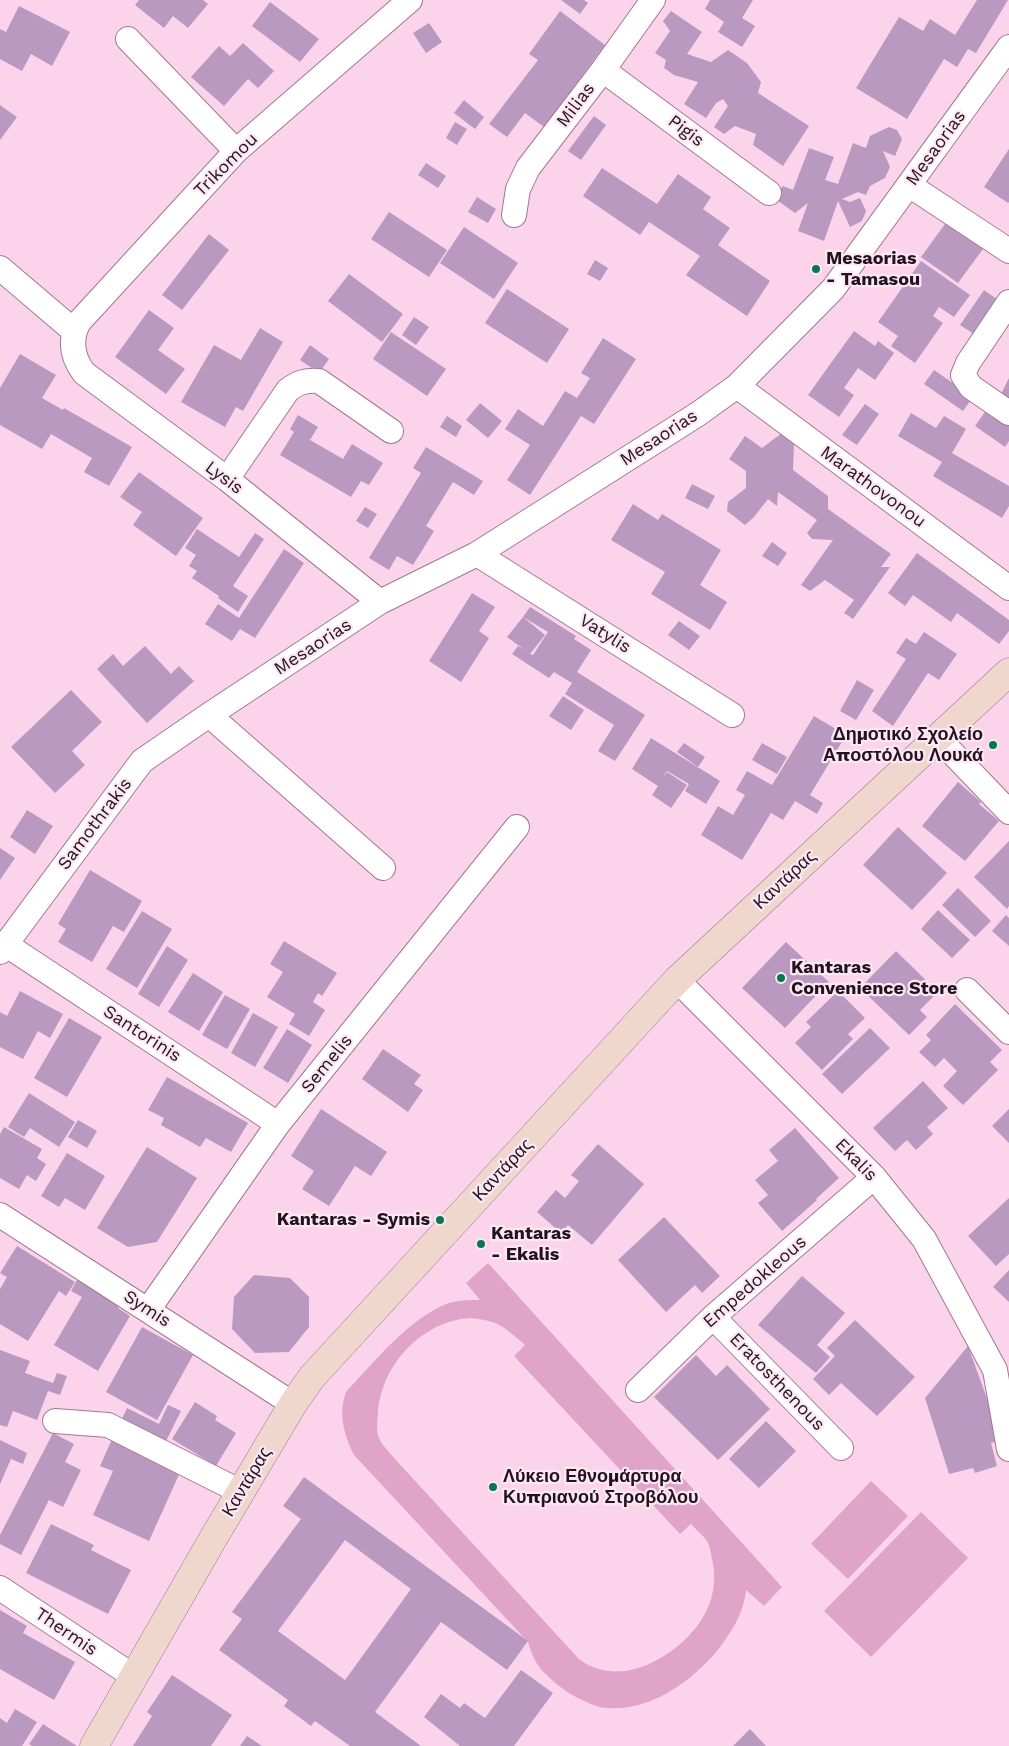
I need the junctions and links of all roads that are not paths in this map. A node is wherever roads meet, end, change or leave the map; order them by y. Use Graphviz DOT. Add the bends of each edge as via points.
graph roads {
  1 [pos="410,0"];
  2 [pos="653,0"];
  3 [pos="128,39"];
  4 [pos="1009,47"];
  5 [pos="603,70"];
  6 [pos="236,151"];
  7 [pos="909,185"];
  8 [pos="769,193"];
  9 [pos="514,216"];
  10 [pos="1009,251"];
  11 [pos="0,268"];
  12 [pos="1009,302"];
  13 [pos="73,341"];
  14 [pos="737,386"];
  15 [pos="1009,413"];
  16 [pos="391,431"];
  17 [pos="227,479"];
  18 [pos="478,554"];
  19 [pos="1009,588"];
  20 [pos="380,602"];
  21 [pos="1009,672"];
  22 [pos="209,714"];
  23 [pos="732,715"];
  24 [pos="939,739"];
  25 [pos="1009,812"];
  26 [pos="517,827"];
  27 [pos="383,868"];
  28 [pos="3,948"];
  29 [pos="677,980"];
  30 [pos="967,990"];
  31 [pos="1009,1032"];
  32 [pos="278,1124"];
  33 [pos="874,1177"];
  34 [pos="0,1215"];
  35 [pos="148,1310"];
  36 [pos="713,1317"];
  37 [pos="1002,1368"];
  38 [pos="638,1390"];
  39 [pos="293,1404"];
  40 [pos="55,1421"];
  41 [pos="841,1448"];
  42 [pos="1009,1449"];
  43 [pos="241,1492"];
  44 [pos="0,1588"];
  45 [pos="133,1676"];
  46 [pos="94,1746"];
  1 -- 6 [label="street, Trikomou"];
  2 -- 5 [label="street, Milias"];
  3 -- 6 [label="street"];
  4 -- 7 [label="street, Mesaorias"];
  5 -- 8 [label="street, Pigis"];
  5 -- 9 [label="street, Milias" via="528,168 518,189"];
  6 -- 13 [label="street, Trikomou" via="79,322"];
  7 -- 10 [label="street"];
  7 -- 14 [label="street, Mesaorias" via="832,289"];
  11 -- 13 [label="street, Lysis"];
  12 -- 15 [label="street" via="968,363 963,376 971,387"];
  13 -- 17 [label="street, Lysis" via="77,363 84,373"];
  14 -- 18 [label="street, Mesaorias"];
  14 -- 19 [label="street, Marathovonou"];
  16 -- 17 [label="street" via="319,381 307,380 288,390"];
  17 -- 20 [label="street, Lysis"];
  18 -- 20 [label="street, Mesaorias"];
  18 -- 23 [label="street, Vatylis"];
  20 -- 22 [label="street, Mesaorias"];
  21 -- 24 [label="street, Καντάρας"];
  22 -- 27 [label="street"];
  22 -- 28 [label="street, Samothrakis" via="142,761"];
  24 -- 25 [label="street"];
  24 -- 29 [label="street, Καντάρας"];
  26 -- 32 [label="street, Semelis"];
  28 -- 32 [label="street, Santorinis"];
  29 -- 33 [label="street, Ekalis"];
  29 -- 39 [label="street, Καντάρας" via="312,1377"];
  30 -- 31 [label="street"];
  32 -- 35 [label="street, Semelis"];
  33 -- 36 [label="street, Empedokleous"];
  33 -- 37 [label="street, Ekalis" via="924,1239"];
  34 -- 35 [label="street, Symis"];
  35 -- 39 [label="street, Symis"];
  36 -- 38 [label="street, Empedokleous"];
  36 -- 41 [label="street, Eratosthenous"];
  37 -- 42 [label="street, Ekalis"];
  39 -- 43 [label="street, Καντάρας"];
  40 -- 43 [label="street" via="108,1425"];
  43 -- 45 [label="street, Καντάρας"];
  44 -- 45 [label="street, Thermis"];
  45 -- 46 [label="street, Καντάρας"];
}
